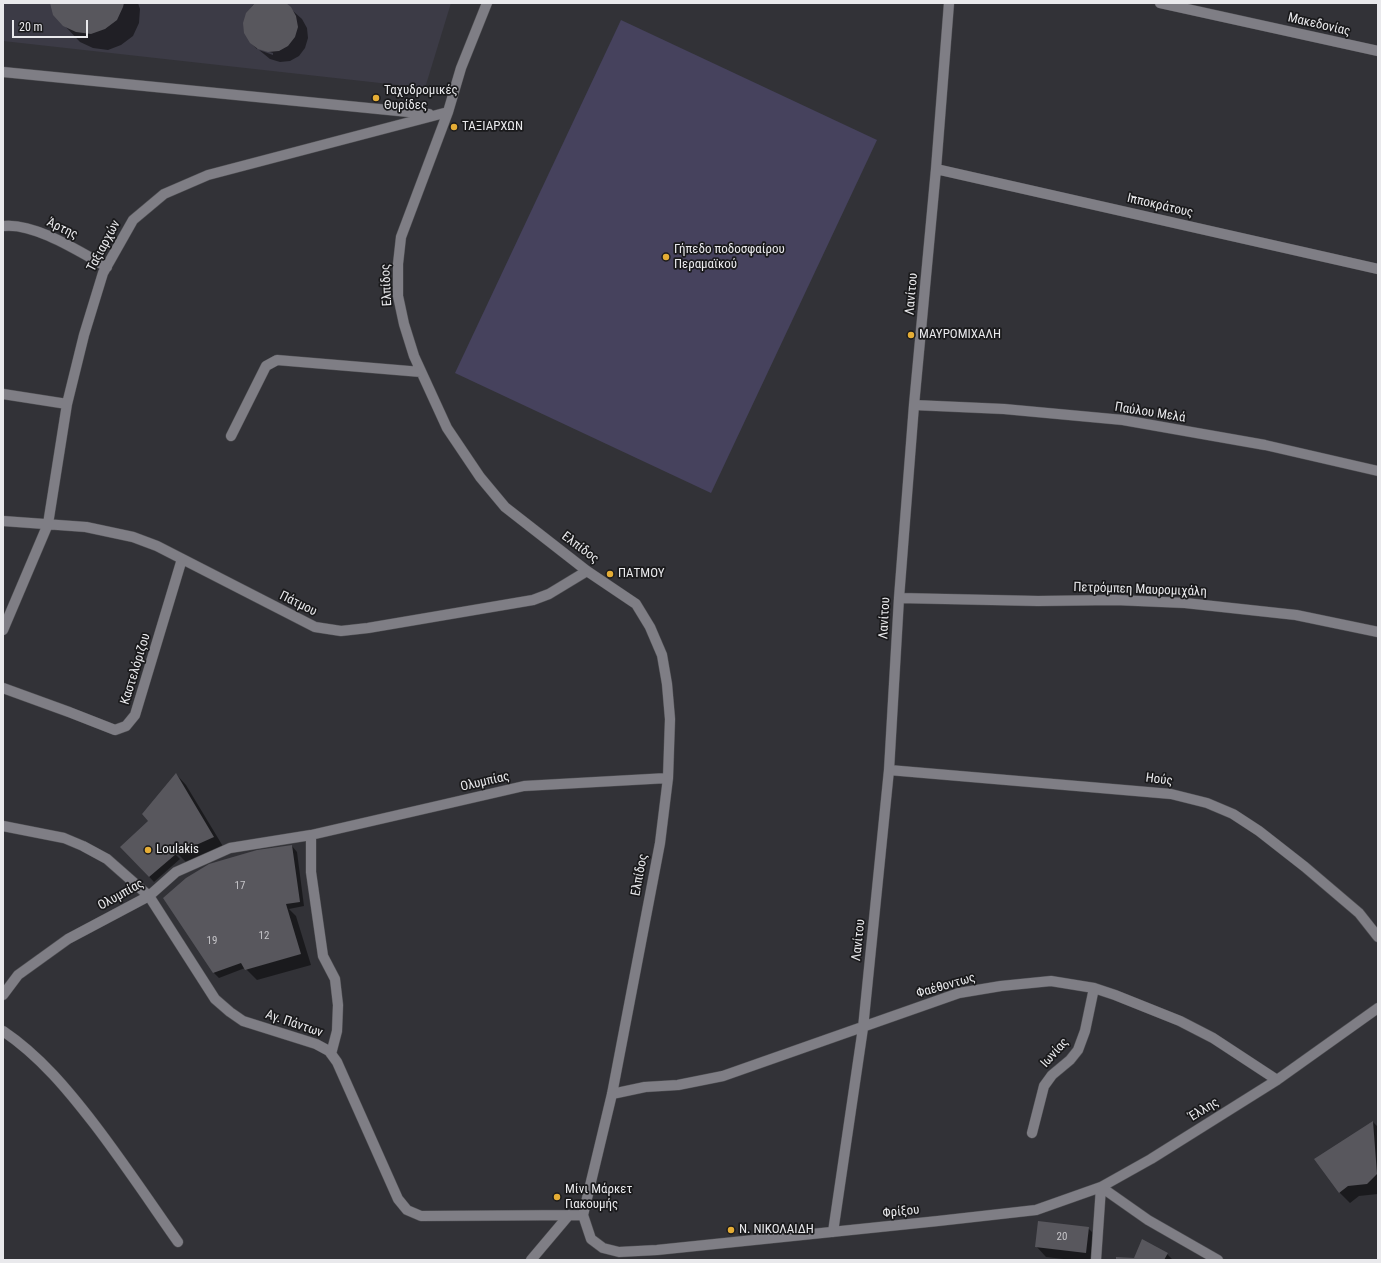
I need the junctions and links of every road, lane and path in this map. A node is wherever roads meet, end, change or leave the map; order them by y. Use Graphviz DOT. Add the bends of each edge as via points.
graph roads {
  1 [pos="486,3"];
  2 [pos="949,3"];
  3 [pos="1160,3"];
  4 [pos="1378,51"];
  5 [pos="3,72"];
  6 [pos="448,112"];
  7 [pos="437,115"];
  8 [pos="936,169"];
  9 [pos="3,226"];
  10 [pos="107,267"];
  11 [pos="1378,269"];
  12 [pos="420,372"];
  13 [pos="3,394"];
  14 [pos="66,404"];
  15 [pos="914,405"];
  16 [pos="230,436"];
  17 [pos="1378,471"];
  18 [pos="3,521"];
  19 [pos="48,524"];
  20 [pos="182,559"];
  21 [pos="587,571"];
  22 [pos="899,598"];
  23 [pos="3,630"];
  24 [pos="1378,632"];
  25 [pos="3,688"];
  26 [pos="889,770"];
  27 [pos="668,778"];
  28 [pos="3,826"];
  29 [pos="311,835"];
  30 [pos="149,896"];
  31 [pos="1378,937"];
  32 [pos="1094,988"];
  33 [pos="3,995"];
  34 [pos="1378,1008"];
  35 [pos="863,1028"];
  36 [pos="3,1031"];
  37 [pos="331,1054"];
  38 [pos="1277,1080"];
  39 [pos="612,1094"];
  40 [pos="1032,1133"];
  41 [pos="1100,1187"];
  42 [pos="583,1215"];
  43 [pos="569,1216"];
  44 [pos="833,1232"];
  45 [pos="178,1242"];
  46 [pos="531,1260"];
  47 [pos="1096,1260"];
  48 [pos="1218,1260"];
  1 -- 6 [label="street, Ελπίδος" via="461,68"];
  2 -- 8 [label="street, Λανίτου"];
  3 -- 4 [label="street, Μακεδονίας"];
  5 -- 7 [label="street"];
  6 -- 7 [label="street, Ταξιαρχών"];
  6 -- 12 [label="street, Ελπίδος" via="401,237 398,264 398,296 404,324"];
  7 -- 10 [label="street, Ταξιαρχών" via="208,175 164,194 133,220"];
  8 -- 11 [label="street, Ιπποκράτους"];
  8 -- 15 [label="street, Λανίτου"];
  9 -- 10 [label="street, Άρτης" via="11,225 47,234"];
  10 -- 14 [label="street, Ταξιαρχών" via="84,335"];
  12 -- 16 [label="street" via="277,360 266,366"];
  12 -- 21 [label="street, Ελπίδος" via="447,428 480,477 505,507"];
  13 -- 14 [label="street"];
  14 -- 19 [label="street, Ταξιαρχών"];
  15 -- 17 [label="street, Παύλου Μελά" via="1004,409 1123,420 1264,445"];
  15 -- 22 [label="street, Λανίτου"];
  18 -- 19 [label="street, Πάτμου"];
  19 -- 20 [label="street, Πάτμου" via="86,527 134,537"];
  19 -- 23 [label="street, Ταξιαρχών"];
  20 -- 21 [label="street, Πάτμου" via="315,627 341,631 532,600 549,594"];
  20 -- 25 [label="street, Καστελόριζου" via="135,715 126,726 115,730"];
  21 -- 27 [label="street, Ελπίδος" via="636,604 650,627 662,655 670,719"];
  22 -- 24 [label="street, Πετρόμπεη Μαυρομιχάλη" via="1185,603 1296,615"];
  22 -- 26 [label="street, Λανίτου"];
  26 -- 31 [label="street, Ηούς" via="1171,794 1207,802 1233,814 1299,862 1360,913"];
  26 -- 35 [label="street, Λανίτου"];
  27 -- 29 [label="street, Ολυμπίας" via="524,786"];
  27 -- 39 [label="street, Ελπίδος" via="660,843"];
  28 -- 30 [label="street, Αγ. Πάντων" via="64,838 83,846 107,859"];
  29 -- 30 [label="street, Ολυμπίας" via="230,848 176,872"];
  29 -- 37 [label="street" via="311,872 323,956 335,979 338,1005 337,1031"];
  30 -- 33 [label="street, Ολυμπίας" via="68,939 18,975"];
  30 -- 37 [label="street, Αγ. Πάντων" via="215,999 243,1020 316,1044"];
  32 -- 35 [label="street, Φαέθοντως" via="1051,980 959,993"];
  32 -- 38 [label="street, Φαέθοντως" via="1180,1020 1213,1038"];
  32 -- 40 [label="street, Ιωνίας" via="1078,1050 1044,1086"];
  34 -- 38 [label="street, Έλλης"];
  35 -- 39 [label="street, Φαέθοντως" via="724,1076"];
  35 -- 44 [label="street, Λανίτου"];
  36 -- 45 [label="street" via="50,1070 78,1103"];
  37 -- 43 [label="street, Αγ. Πάντων" via="337,1062 398,1199 407,1210 421,1216"];
  38 -- 41 [label="street, Έλλης" via="1151,1159"];
  39 -- 42 [label="street, Ελπίδος"];
  41 -- 44 [label="street, Φρίξου" via="1036,1210"];
  41 -- 47 [label="street"];
  41 -- 48 [label="street" via="1148,1220"];
  42 -- 43 [label="street, Αγ. Πάντων"];
  42 -- 44 [label="street, Φρίξου" via="590,1240 603,1248 619,1252"];
  43 -- 46 [label="street"];
}
